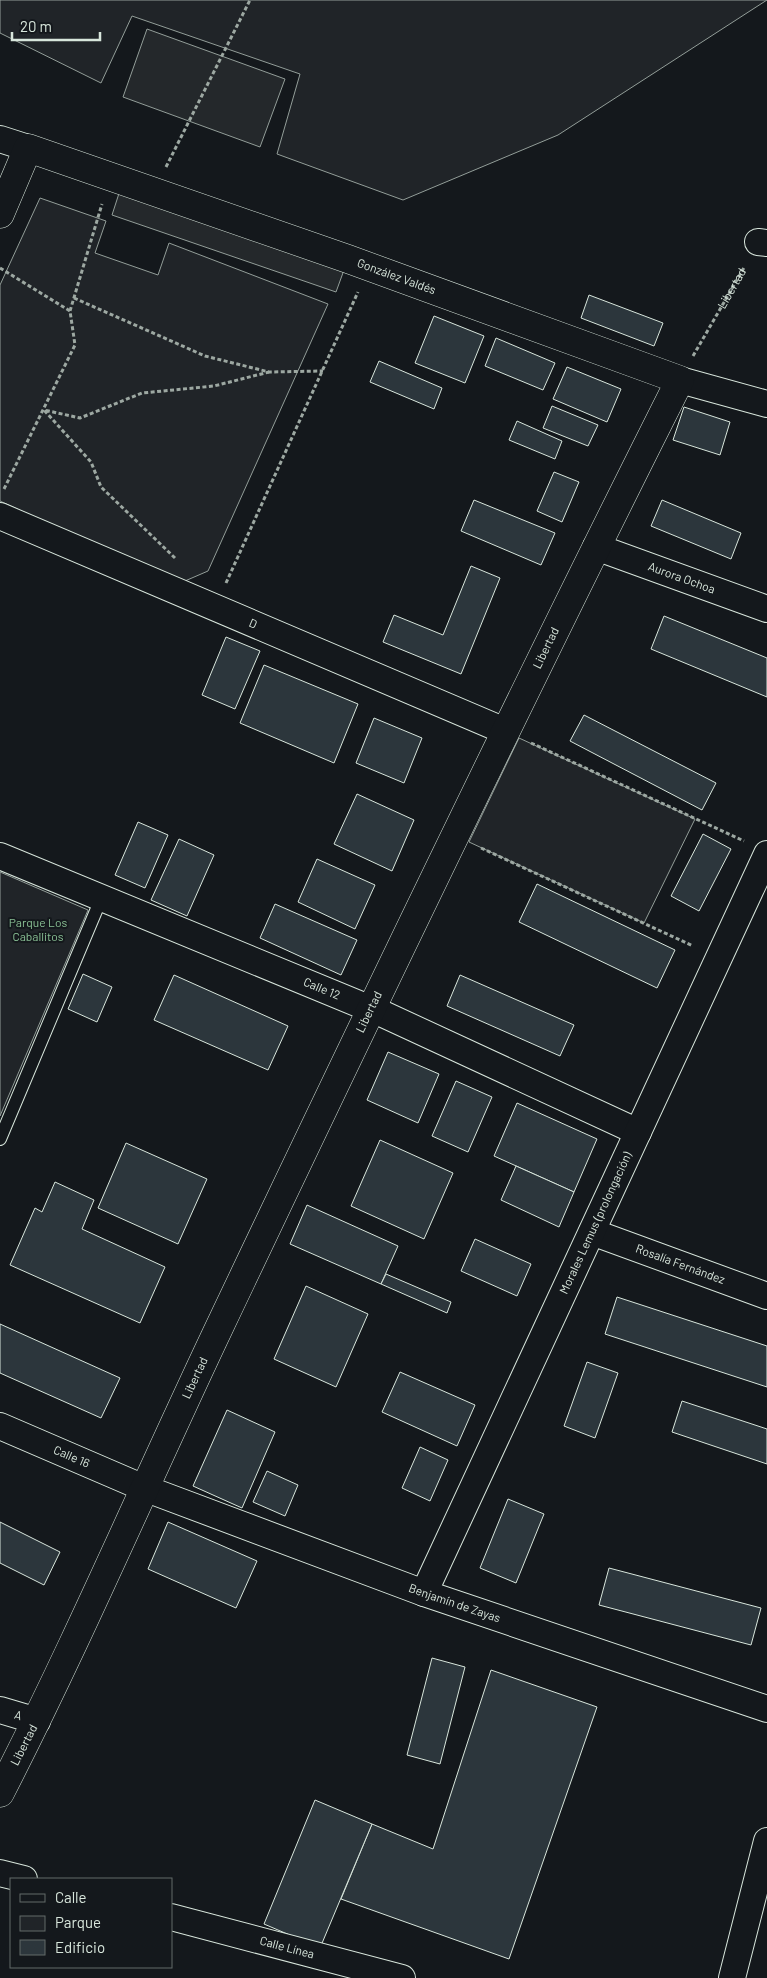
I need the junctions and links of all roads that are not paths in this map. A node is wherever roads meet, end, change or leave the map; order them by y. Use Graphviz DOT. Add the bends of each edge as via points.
graph roads {
  1 [pos="0,139"];
  2 [pos="28,148"];
  3 [pos="0,214"];
  4 [pos="680,380"];
  5 [pos="767,404"];
  6 [pos="0,516"];
  7 [pos="596,546"];
  8 [pos="767,609"];
  9 [pos="505,731"];
  10 [pos="758,849"];
  11 [pos="0,856"];
  12 [pos="101,899"];
  13 [pos="757,900"];
  14 [pos="370,1009"];
  15 [pos="638,1132"];
  16 [pos="0,1139"];
  17 [pos="592,1232"];
  18 [pos="767,1296"];
  19 [pos="0,1426"];
  20 [pos="144,1488"];
  21 [pos="424,1594"];
  22 [pos="767,1709"];
  23 [pos="0,1710"];
  24 [pos="37,1721"];
  25 [pos="0,1793"];
  26 [pos="767,1841"];
  27 [pos="0,1873"];
  28 [pos="20,1878"];
  29 [pos="172,1917"];
  30 [pos="402,1978"];
  31 [pos="732,1978"];
  1 -- 2 [label="street"];
  2 -- 3 [label="street"];
  2 -- 4 [label="street, González Valdés" via="369,266"];
  4 -- 5 [label="street, González Valdés"];
  4 -- 7 [label="street, Libertad"];
  6 -- 9 [label="street, D"];
  7 -- 8 [label="street, Aurora Ochoa"];
  7 -- 9 [label="street, Libertad"];
  9 -- 14 [label="street, Libertad"];
  10 -- 13 [label="street, Morales Lemus (prolongación)"];
  11 -- 12 [label="street, Calle 12"];
  12 -- 14 [label="street, Calle 12"];
  12 -- 16 [label="lane"];
  13 -- 15 [label="street, Morales Lemus (prolongación)" via="719,958"];
  14 -- 15 [label="street, Calle 12"];
  14 -- 20 [label="street, Libertad"];
  15 -- 17 [label="street, Morales Lemus (prolongación)"];
  17 -- 18 [label="street, Rosalía Fernández"];
  17 -- 21 [label="street, Morales Lemus (prolongación)"];
  19 -- 20 [label="street, Calle 16"];
  20 -- 21 [label="street, Benjamín de Zayas"];
  20 -- 24 [label="street, Libertad"];
  21 -- 22 [label="street, Benjamín de Zayas"];
  23 -- 24 [label="street, A"];
  24 -- 25 [label="street, Libertad"];
  26 -- 31 [label="street"];
  27 -- 28 [label="street"];
  29 -- 30 [label="street, Calle Línea"];
}
